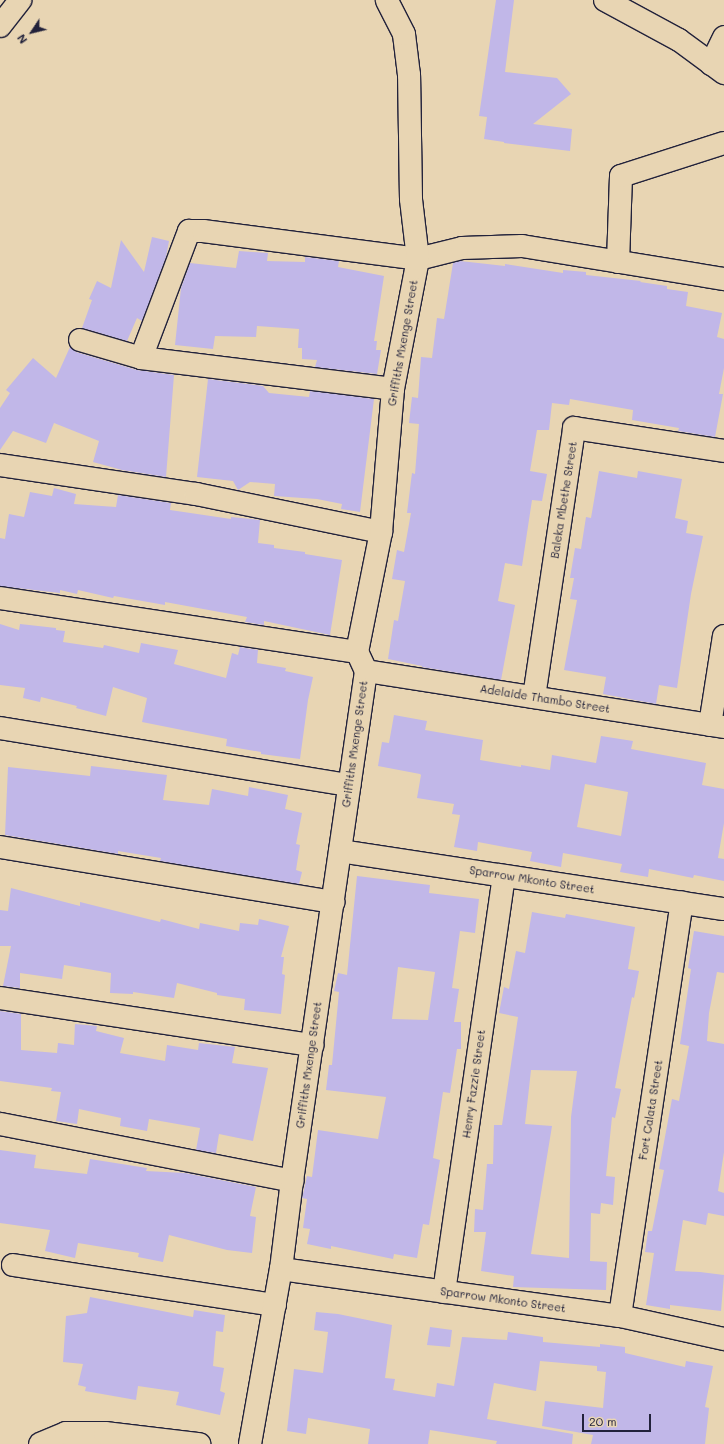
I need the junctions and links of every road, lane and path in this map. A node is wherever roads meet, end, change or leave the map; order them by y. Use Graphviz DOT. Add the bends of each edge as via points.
graph roads {
  1 [pos="20,0"];
  2 [pos="387,0"];
  3 [pos="605,0"];
  4 [pos="0,26"];
  5 [pos="724,37"];
  6 [pos="718,69"];
  7 [pos="724,143"];
  8 [pos="418,259"];
  9 [pos="618,262"];
  10 [pos="724,279"];
  11 [pos="80,340"];
  12 [pos="141,358"];
  13 [pos="393,388"];
  14 [pos="724,451"];
  15 [pos="0,465"];
  16 [pos="381,532"];
  17 [pos="0,598"];
  18 [pos="724,636"];
  19 [pos="362,661"];
  20 [pos="534,697"];
  21 [pos="717,726"];
  22 [pos="0,728"];
  23 [pos="349,785"];
  24 [pos="0,847"];
  25 [pos="340,851"];
  26 [pos="504,876"];
  27 [pos="333,902"];
  28 [pos="682,903"];
  29 [pos="724,909"];
  30 [pos="0,998"];
  31 [pos="312,1045"];
  32 [pos="0,1124"];
  33 [pos="292,1181"];
  34 [pos="13,1265"];
  35 [pos="281,1269"];
  36 [pos="444,1292"];
  37 [pos="275,1305"];
  38 [pos="620,1316"];
  39 [pos="724,1339"];
  40 [pos="40,1444"];
  41 [pos="199,1444"];
  42 [pos="250,1444"];
  1 -- 4 [label="street"];
  2 -- 8 [label="street, Griffiths Mxenge Street" via="404,34 409,75 411,199"];
  3 -- 6 [label="street" via="679,40"];
  5 -- 6 [label="street"];
  7 -- 9 [label="street" via="621,176"];
  8 -- 9 [label="street" via="462,248 522,246"];
  8 -- 12 [label="street" via="189,231"];
  8 -- 13 [label="street, Griffiths Mxenge Street"];
  9 -- 10 [label="street"];
  11 -- 12 [label="street"];
  12 -- 13 [label="street"];
  13 -- 16 [label="street, Griffiths Mxenge Street"];
  14 -- 20 [label="street, Baleka Mbethe Street" via="574,428"];
  15 -- 16 [label="street" via="196,494"];
  16 -- 19 [label="street, Griffiths Mxenge Street"];
  17 -- 19 [label="street, Adelaide Thambo Street"];
  18 -- 21 [label="street"];
  19 -- 20 [label="street, Adelaide Thambo Street"];
  19 -- 23 [label="street, Griffiths Mxenge Street"];
  20 -- 21 [label="street, Adelaide Thambo Street"];
  22 -- 23 [label="street"];
  23 -- 25 [label="street, Griffiths Mxenge Street"];
  24 -- 27 [label="street"];
  25 -- 26 [label="street, Sparrow Mkonto Street"];
  25 -- 27 [label="street, Griffiths Mxenge Street"];
  26 -- 28 [label="street, Sparrow Mkonto Street"];
  26 -- 36 [label="street, Henry Fazzie Street"];
  27 -- 31 [label="street, Griffiths Mxenge Street"];
  28 -- 29 [label="street, Sparrow Mkonto Street"];
  28 -- 38 [label="street, Fort Calata Street"];
  30 -- 31 [label="street"];
  31 -- 33 [label="street, Griffiths Mxenge Street"];
  32 -- 33 [label="street"];
  33 -- 35 [label="street, Griffiths Mxenge Street"];
  34 -- 37 [label="street"];
  35 -- 36 [label="street, Sparrow Mkonto Street"];
  35 -- 37 [label="street, Griffiths Mxenge Street"];
  36 -- 38 [label="street, Sparrow Mkonto Street"];
  37 -- 42 [label="street, Griffiths Mxenge Street"];
  38 -- 39 [label="street, Sparrow Mkonto Street"];
  40 -- 41 [label="street" via="66,1433 105,1433"];
}
